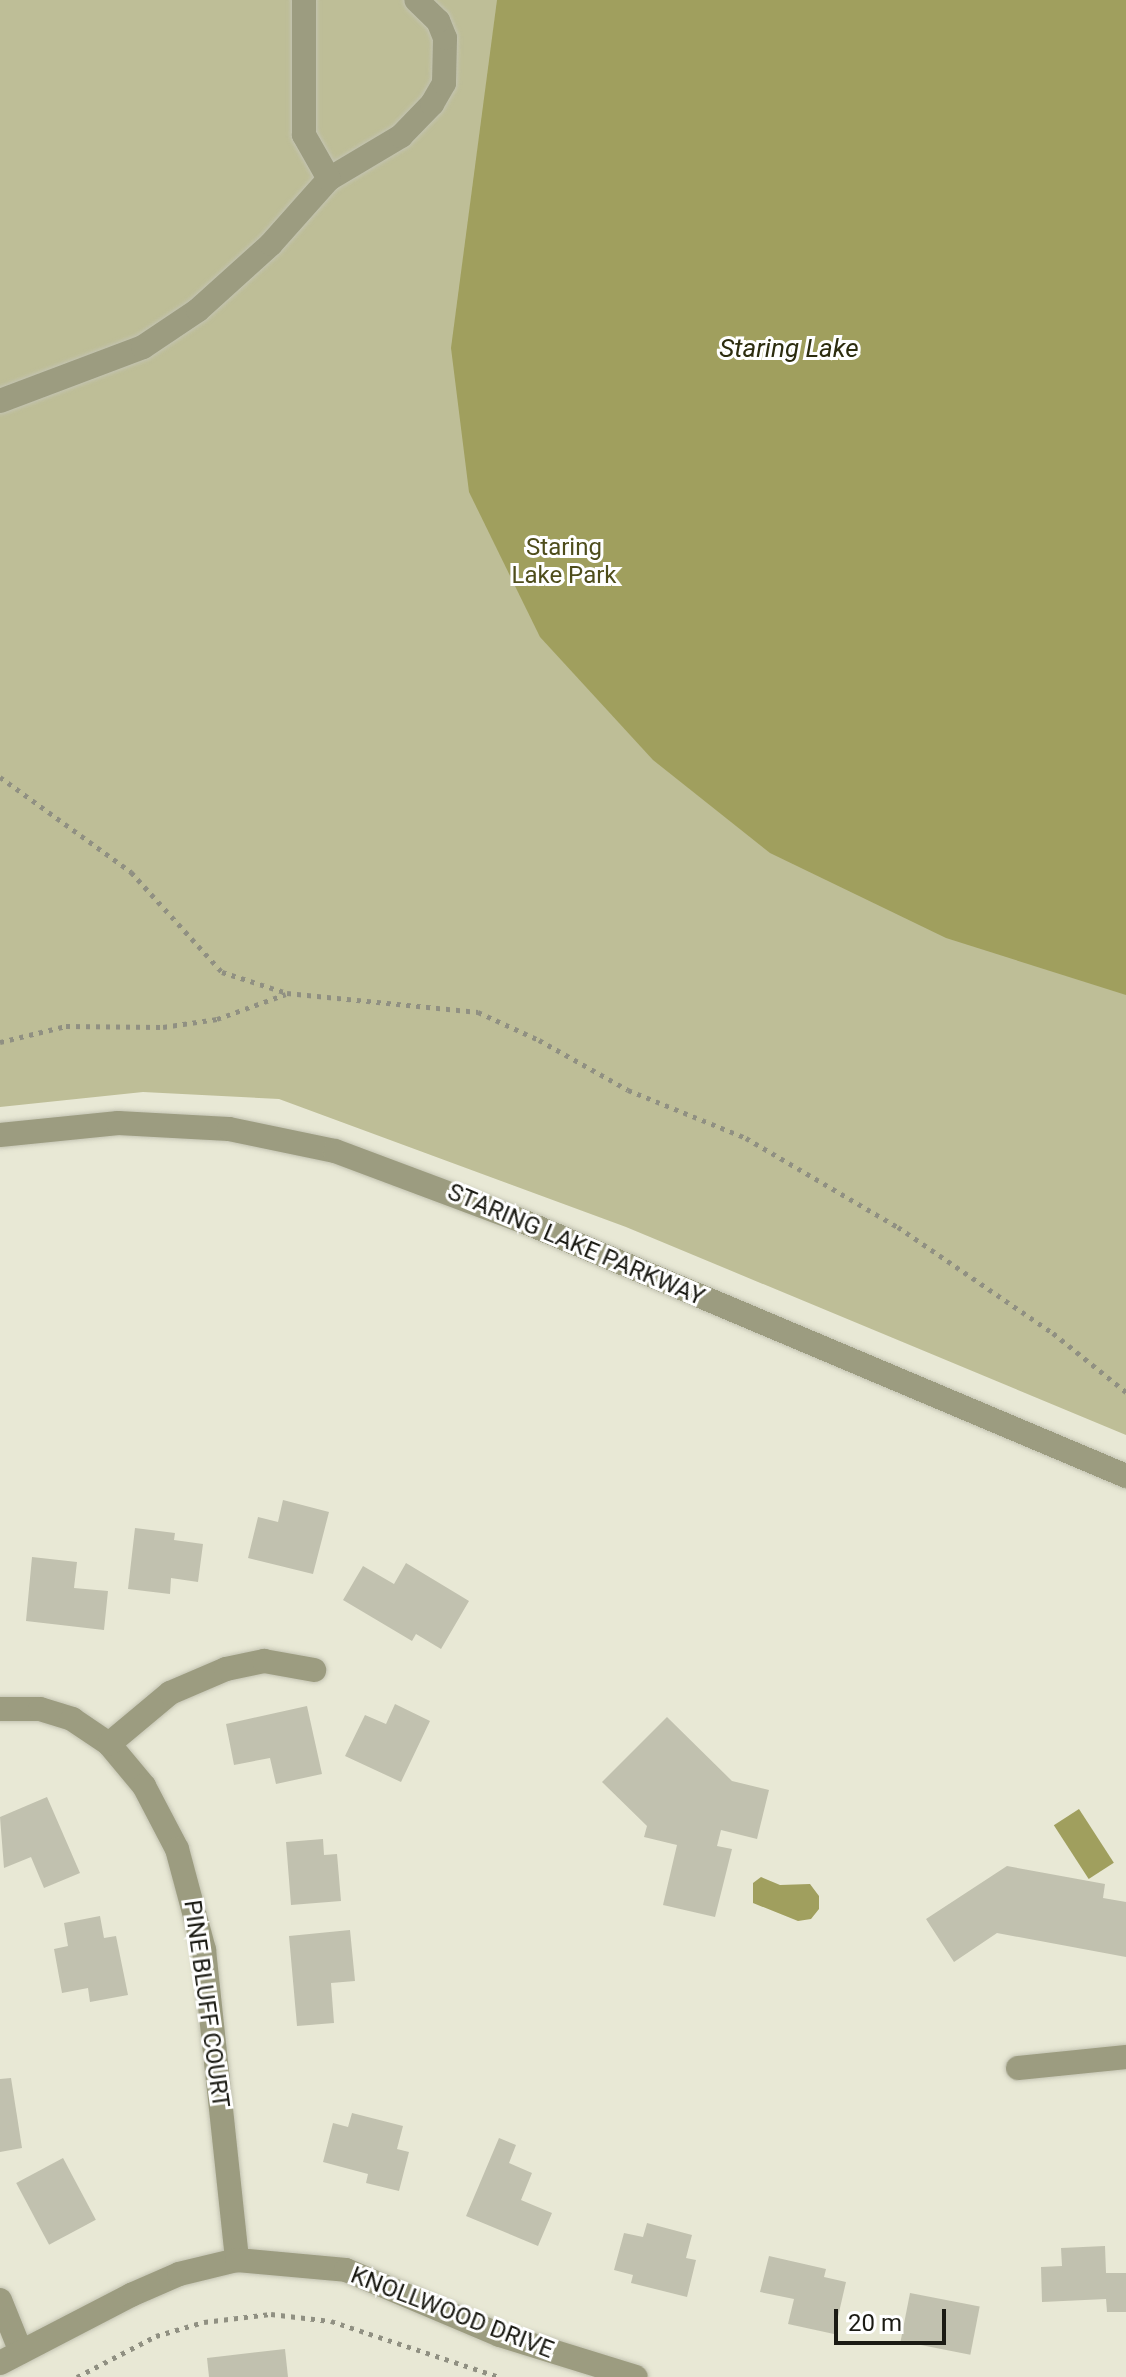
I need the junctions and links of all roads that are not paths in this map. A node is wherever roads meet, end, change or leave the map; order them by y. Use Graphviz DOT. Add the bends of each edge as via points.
graph roads {
  1 [pos="304,0"];
  2 [pos="416,0"];
  3 [pos="329,179"];
  4 [pos="0,401"];
  5 [pos="0,1135"];
  6 [pos="1126,1476"];
  7 [pos="314,1670"];
  8 [pos="0,1709"];
  9 [pos="109,1744"];
  10 [pos="1126,2057"];
  11 [pos="1018,2068"];
  12 [pos="237,2260"];
  13 [pos="0,2300"];
  14 [pos="10,2357"];
  15 [pos="636,2377"];
  1 -- 3 [label="street" via="304,135"];
  2 -- 3 [label="street" via="438,21 445,38 444,83 401,136"];
  3 -- 4 [label="street" via="271,244 198,310 143,347"];
  5 -- 6 [label="street, STARING LAKE PARKWAY" via="118,1123 229,1129 335,1151 520,1220"];
  7 -- 9 [label="street" via="264,1661 226,1669 170,1693"];
  8 -- 9 [label="street, PINE BLUFF COURT" via="40,1709 72,1719"];
  9 -- 12 [label="street, PINE BLUFF COURT" via="144,1786 177,1849 194,1900"];
  10 -- 11 [label="street"];
  12 -- 14 [label="street, KNOLLWOOD DRIVE" via="179,2274"];
  12 -- 15 [label="street, KNOLLWOOD DRIVE" via="346,2270 500,2335"];
  13 -- 14 [label="street"];
}
